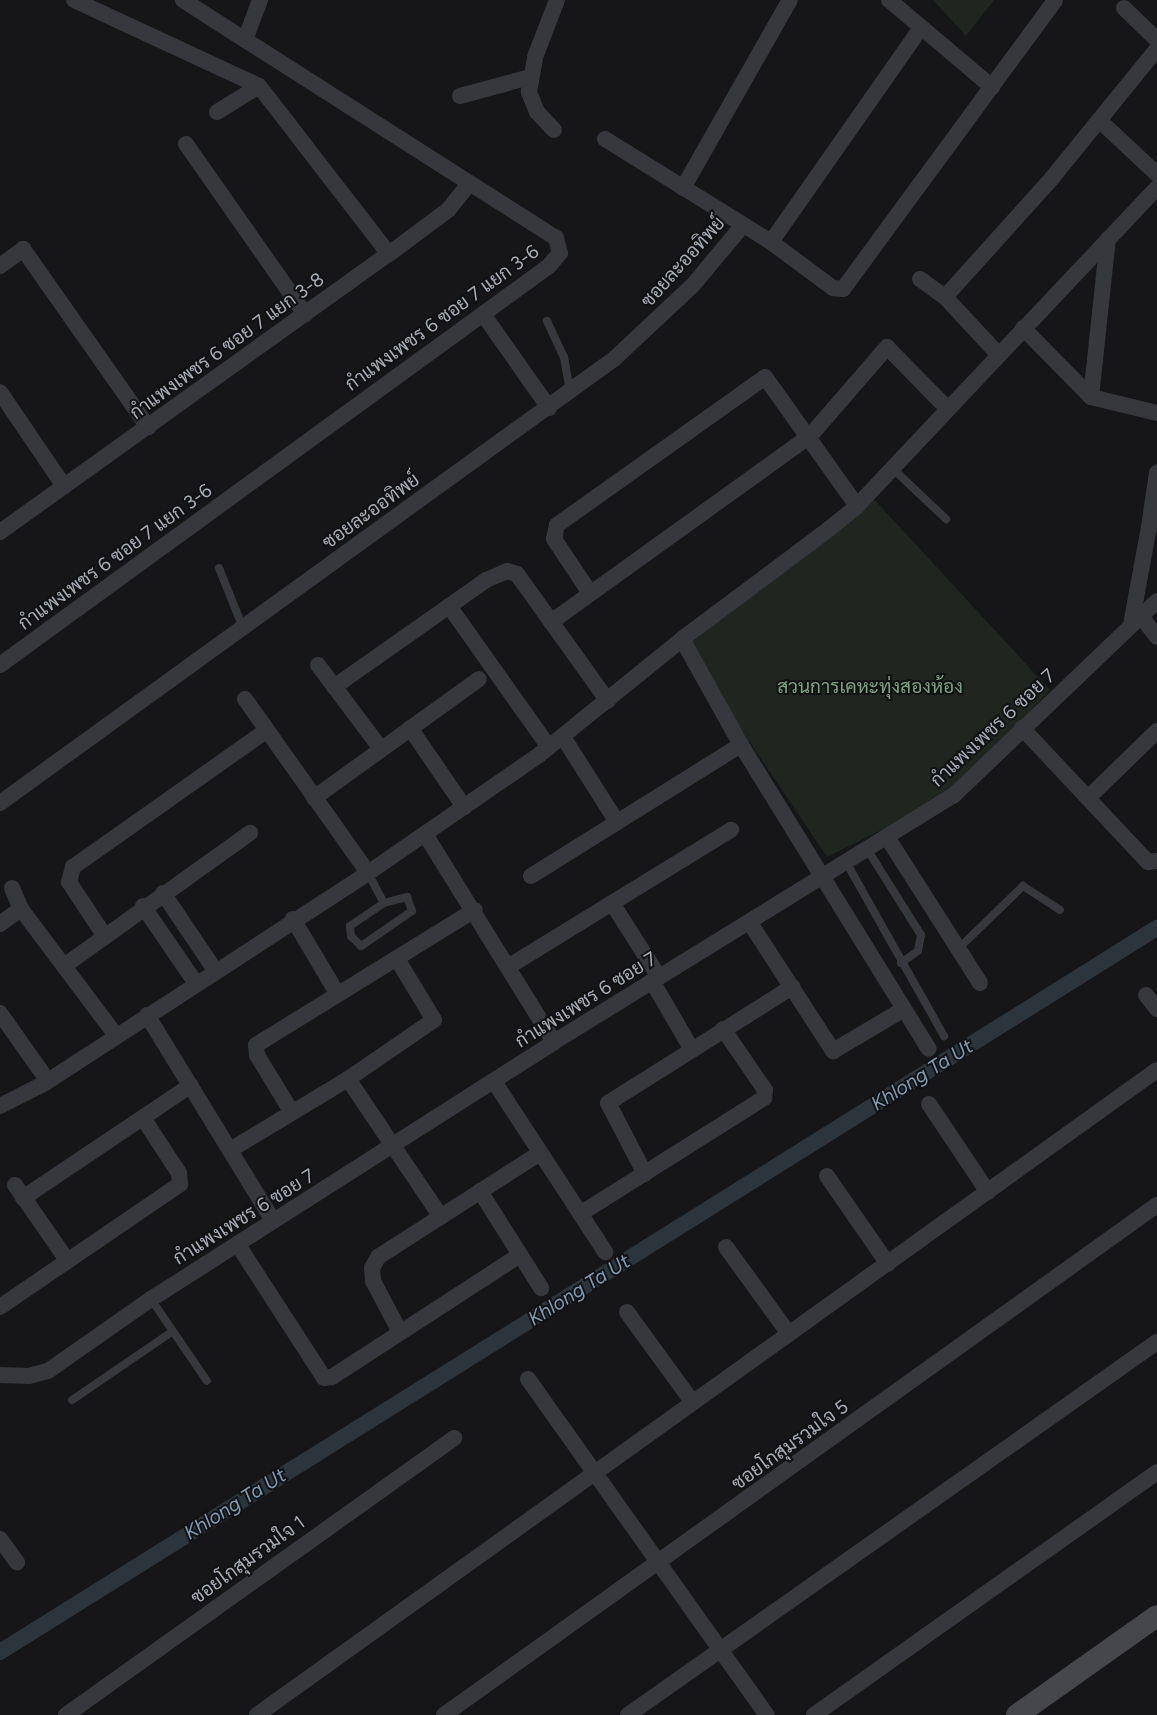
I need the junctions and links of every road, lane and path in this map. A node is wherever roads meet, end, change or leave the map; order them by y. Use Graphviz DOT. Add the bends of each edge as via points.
graph roads {
  1 [pos="74,0"];
  2 [pos="183,0"];
  3 [pos="260,0"];
  4 [pos="557,0"];
  5 [pos="790,0"];
  6 [pos="889,0"];
  7 [pos="1055,0"];
  8 [pos="1124,8"];
  9 [pos="920,29"];
  10 [pos="245,40"];
  11 [pos="1157,40"];
  12 [pos="1157,50"];
  13 [pos="530,77"];
  14 [pos="259,86"];
  15 [pos="992,87"];
  16 [pos="460,96"];
  17 [pos="217,112"];
  18 [pos="1099,120"];
  19 [pos="554,130"];
  20 [pos="605,139"];
  21 [pos="186,144"];
  22 [pos="1157,174"];
  23 [pos="469,184"];
  24 [pos="683,188"];
  25 [pos="1157,188"];
  26 [pos="743,225"];
  27 [pos="1108,239"];
  28 [pos="770,242"];
  29 [pos="389,254"];
  30 [pos="0,266"];
  31 [pos="920,279"];
  32 [pos="945,297"];
  33 [pos="305,314"];
  34 [pos="483,314"];
  35 [pos="547,321"];
  36 [pos="1023,328"];
  37 [pos="998,354"];
  38 [pos="570,391"];
  39 [pos="0,392"];
  40 [pos="1090,397"];
  41 [pos="548,408"];
  42 [pos="947,408"];
  43 [pos="1157,413"];
  44 [pos="148,428"];
  45 [pos="810,436"];
  46 [pos="890,467"];
  47 [pos="1157,473"];
  48 [pos="64,486"];
  49 [pos="857,506"];
  50 [pos="946,519"];
  51 [pos="1153,523"];
  52 [pos="0,532"];
  53 [pos="219,568"];
  54 [pos="590,592"];
  55 [pos="1157,601"];
  56 [pos="449,606"];
  57 [pos="1136,621"];
  58 [pos="552,622"];
  59 [pos="243,628"];
  60 [pos="1157,637"];
  61 [pos="682,638"];
  62 [pos="0,665"];
  63 [pos="318,665"];
  64 [pos="479,679"];
  65 [pos="334,687"];
  66 [pos="245,699"];
  67 [pos="608,701"];
  68 [pos="410,728"];
  69 [pos="1022,728"];
  70 [pos="266,731"];
  71 [pos="563,737"];
  72 [pos="1154,740"];
  73 [pos="741,745"];
  74 [pos="549,747"];
  75 [pos="381,749"];
  76 [pos="314,798"];
  77 [pos="1088,798"];
  78 [pos="0,803"];
  79 [pos="464,807"];
  80 [pos="617,822"];
  81 [pos="731,830"];
  82 [pos="250,833"];
  83 [pos="425,834"];
  84 [pos="886,837"];
  85 [pos="867,849"];
  86 [pos="1157,861"];
  87 [pos="846,862"];
  88 [pos="368,873"];
  89 [pos="531,876"];
  90 [pos="824,876"];
  91 [pos="12,888"];
  92 [pos="163,893"];
  93 [pos="384,903"];
  94 [pos="612,903"];
  95 [pos="143,906"];
  96 [pos="22,909"];
  97 [pos="474,910"];
  98 [pos="1060,910"];
  99 [pos="293,919"];
  100 [pos="750,923"];
  101 [pos="0,924"];
  102 [pos="104,935"];
  103 [pos="958,949"];
  104 [pos="397,959"];
  105 [pos="901,962"];
  106 [pos="64,966"];
  107 [pos="508,967"];
  108 [pos="215,970"];
  109 [pos="656,979"];
  110 [pos="195,982"];
  111 [pos="980,984"];
  112 [pos="792,987"];
  113 [pos="337,993"];
  114 [pos="1146,995"];
  115 [pos="904,1009"];
  116 [pos="1157,1009"];
  117 [pos="0,1013"];
  118 [pos="147,1015"];
  119 [pos="723,1029"];
  120 [pos="115,1034"];
  121 [pos="944,1036"];
  122 [pos="554,1042"];
  123 [pos="691,1048"];
  124 [pos="929,1048"];
  125 [pos="1157,1070"];
  126 [pos="348,1079"];
  127 [pos="48,1081"];
  128 [pos="495,1083"];
  129 [pos="191,1085"];
  130 [pos="929,1104"];
  131 [pos="0,1106"];
  132 [pos="292,1111"];
  133 [pos="143,1118"];
  134 [pos="394,1146"];
  135 [pos="230,1150"];
  136 [pos="540,1153"];
  137 [pos="645,1174"];
  138 [pos="827,1176"];
  139 [pos="480,1191"];
  140 [pos="988,1192"];
  141 [pos="1157,1205"];
  142 [pos="580,1214"];
  143 [pos="441,1217"];
  144 [pos="272,1221"];
  145 [pos="238,1245"];
  146 [pos="726,1247"];
  147 [pos="605,1252"];
  148 [pos="520,1255"];
  149 [pos="67,1260"];
  150 [pos="888,1264"];
  151 [pos="541,1288"];
  152 [pos="152,1299"];
  153 [pos="0,1307"];
  154 [pos="628,1312"];
  155 [pos="173,1331"];
  156 [pos="400,1332"];
  157 [pos="790,1334"];
  158 [pos="1157,1342"];
  159 [pos="0,1376"];
  160 [pos="528,1379"];
  161 [pos="207,1380"];
  162 [pos="72,1400"];
  163 [pos="693,1404"];
  164 [pos="454,1438"];
  165 [pos="1157,1472"];
  166 [pos="595,1473"];
  167 [pos="0,1539"];
  168 [pos="17,1562"];
  169 [pos="659,1563"];
  170 [pos="1157,1616"];
  171 [pos="721,1650"];
  172 [pos="66,1715"];
  173 [pos="257,1715"];
  174 [pos="444,1715"];
  175 [pos="628,1715"];
  176 [pos="767,1715"];
  177 [pos="814,1715"];
  178 [pos="1017,1715"];
  1 -- 14 [label="street"];
  2 -- 10 [label="street, กำแพงเพชร 6 ซอย 7 แยก 3-6"];
  3 -- 10 [label="street"];
  4 -- 13 [label="street"];
  5 -- 24 [label="street"];
  6 -- 9 [label="street"];
  7 -- 15 [label="street"];
  8 -- 11 [label="street"];
  9 -- 15 [label="street"];
  9 -- 28 [label="street"];
  10 -- 23 [label="street, กำแพงเพชร 6 ซอย 7 แยก 3-6"];
  12 -- 18 [label="street"];
  13 -- 16 [label="street"];
  13 -- 19 [label="street" via="537,112"];
  14 -- 17 [label="street"];
  14 -- 29 [label="street"];
  15 -- 28 [label="street" via="843,289 833,288"];
  18 -- 22 [label="street"];
  18 -- 32 [label="street"];
  20 -- 24 [label="street"];
  21 -- 33 [label="street"];
  23 -- 29 [label="street, กำแพงเพชร 6 ซอย 7 แยก 3-8" via="448,210"];
  23 -- 34 [label="street, กำแพงเพชร 6 ซอย 7 แยก 3-6" via="561,245 555,260"];
  24 -- 26 [label="street"];
  25 -- 27 [label="street"];
  26 -- 28 [label="street"];
  26 -- 38 [label="street, ซอยละออทิพย์" via="655,324"];
  27 -- 36 [label="street"];
  27 -- 40 [label="street"];
  29 -- 33 [label="street, กำแพงเพชร 6 ซอย 7 แยก 3-8"];
  30 -- 44 [label="street" via="23,250"];
  31 -- 32 [label="street"];
  32 -- 37 [label="street"];
  33 -- 44 [label="street, กำแพงเพชร 6 ซอย 7 แยก 3-8"];
  34 -- 41 [label="street"];
  34 -- 62 [label="street, กำแพงเพชร 6 ซอย 7 แยก 3-6"];
  35 -- 38 [label="lane" via="564,356"];
  36 -- 37 [label="street"];
  36 -- 40 [label="street"];
  37 -- 42 [label="street"];
  38 -- 41 [label="street, ซอยละออทิพย์"];
  39 -- 48 [label="street"];
  40 -- 43 [label="street"];
  41 -- 59 [label="street, ซอยละออทิพย์"];
  42 -- 45 [label="street" via="887,347"];
  42 -- 46 [label="street"];
  44 -- 48 [label="street, กำแพงเพชร 6 ซอย 7 แยก 3-8"];
  45 -- 49 [label="street"];
  45 -- 54 [label="street"];
  45 -- 54 [label="street" via="765,377 620,477 566,517 553,533"];
  46 -- 49 [label="street"];
  46 -- 50 [label="lane"];
  47 -- 51 [label="street"];
  48 -- 52 [label="street, กำแพงเพชร 6 ซอย 7 แยก 3-8"];
  49 -- 61 [label="street"];
  51 -- 57 [label="street"];
  53 -- 59 [label="lane"];
  54 -- 58 [label="street"];
  55 -- 57 [label="street, กำแพงเพชร 6 ซอย 7"];
  56 -- 58 [label="street" via="486,580 512,571"];
  56 -- 65 [label="street"];
  56 -- 74 [label="street"];
  57 -- 60 [label="street"];
  57 -- 69 [label="street, กำแพงเพชร 6 ซอย 7"];
  58 -- 67 [label="street"];
  59 -- 78 [label="street, ซอยละออทิพย์"];
  61 -- 67 [label="street"];
  61 -- 73 [label="street"];
  63 -- 65 [label="street"];
  64 -- 68 [label="street"];
  65 -- 75 [label="street"];
  66 -- 70 [label="street"];
  67 -- 71 [label="street"];
  68 -- 75 [label="street"];
  68 -- 79 [label="street"];
  69 -- 77 [label="street"];
  69 -- 84 [label="street, กำแพงเพชร 6 ซอย 7" via="954,796"];
  70 -- 76 [label="street"];
  70 -- 102 [label="street" via="73,866 69,882"];
  71 -- 74 [label="street"];
  71 -- 80 [label="street"];
  72 -- 77 [label="street"];
  73 -- 80 [label="street"];
  73 -- 90 [label="street"];
  74 -- 79 [label="street"];
  75 -- 76 [label="street"];
  76 -- 88 [label="street"];
  77 -- 86 [label="street" via="1148,862"];
  79 -- 83 [label="street"];
  80 -- 89 [label="street"];
  81 -- 94 [label="street"];
  82 -- 92 [label="street"];
  83 -- 88 [label="street"];
  83 -- 97 [label="street"];
  84 -- 85 [label="street, กำแพงเพชร 6 ซอย 7"];
  84 -- 103 [label="street"];
  85 -- 87 [label="street, กำแพงเพชร 6 ซอย 7"];
  85 -- 105 [label="lane" via="921,935 918,951"];
  87 -- 90 [label="street, กำแพงเพชร 6 ซอย 7"];
  87 -- 105 [label="lane"];
  88 -- 93 [label="lane"];
  88 -- 99 [label="street"];
  90 -- 100 [label="street, กำแพงเพชร 6 ซอย 7"];
  90 -- 115 [label="street"];
  91 -- 96 [label="street"];
  92 -- 95 [label="street"];
  92 -- 108 [label="street"];
  93 -- 93 [label="lane" via="407,897 412,911 361,946 351,936 350,926"];
  94 -- 107 [label="street"];
  94 -- 109 [label="street"];
  95 -- 102 [label="street"];
  95 -- 110 [label="street"];
  96 -- 101 [label="street"];
  96 -- 106 [label="street"];
  97 -- 104 [label="street"];
  97 -- 107 [label="street"];
  98 -- 103 [label="lane" via="1023,886"];
  99 -- 108 [label="street"];
  99 -- 113 [label="street"];
  100 -- 109 [label="street, กำแพงเพชร 6 ซอย 7"];
  100 -- 112 [label="street"];
  102 -- 106 [label="street"];
  103 -- 111 [label="street"];
  104 -- 113 [label="street"];
  104 -- 126 [label="street" via="434,1020"];
  105 -- 121 [label="lane"];
  106 -- 120 [label="street"];
  107 -- 122 [label="street"];
  108 -- 110 [label="street"];
  109 -- 122 [label="street, กำแพงเพชร 6 ซอย 7"];
  109 -- 123 [label="street"];
  110 -- 118 [label="street"];
  112 -- 115 [label="street" via="833,1051"];
  112 -- 119 [label="street"];
  113 -- 132 [label="street" via="256,1045 257,1055"];
  114 -- 116 [label="street"];
  115 -- 124 [label="street"];
  117 -- 127 [label="street"];
  118 -- 120 [label="street"];
  118 -- 129 [label="street"];
  119 -- 123 [label="street"];
  119 -- 137 [label="street" via="766,1094"];
  120 -- 127 [label="street"];
  122 -- 128 [label="street, กำแพงเพชร 6 ซอย 7"];
  123 -- 137 [label="street" via="608,1103"];
  125 -- 140 [label="street"];
  126 -- 132 [label="street"];
  126 -- 134 [label="street"];
  127 -- 131 [label="street"];
  128 -- 134 [label="street, กำแพงเพชร 6 ซอย 7"];
  128 -- 136 [label="street"];
  129 -- 133 [label="street"];
  129 -- 135 [label="street"];
  130 -- 140 [label="street"];
  132 -- 135 [label="street"];
  133 -- 149 [label="street" via="179,1173 180,1184"];
  133 -- 149 [label="street" via="19,1191"];
  134 -- 143 [label="street"];
  134 -- 144 [label="street, กำแพงเพชร 6 ซอย 7"];
  135 -- 144 [label="street"];
  136 -- 139 [label="street"];
  136 -- 142 [label="street"];
  137 -- 142 [label="street"];
  138 -- 150 [label="street"];
  139 -- 143 [label="street"];
  139 -- 148 [label="street"];
  140 -- 150 [label="street"];
  141 -- 169 [label="street, ซอยโกสุมรวมใจ 5"];
  142 -- 147 [label="street"];
  143 -- 156 [label="street" via="378,1257 372,1268 373,1281"];
  144 -- 145 [label="street, กำแพงเพชร 6 ซอย 7"];
  145 -- 152 [label="street, กำแพงเพชร 6 ซอย 7"];
  145 -- 156 [label="street" via="324,1378 332,1377"];
  146 -- 157 [label="street"];
  148 -- 151 [label="street"];
  148 -- 156 [label="street"];
  149 -- 153 [label="street"];
  150 -- 157 [label="street"];
  152 -- 155 [label="lane"];
  152 -- 159 [label="street, กำแพงเพชร 6 ซอย 7" via="48,1371 29,1376"];
  154 -- 163 [label="street"];
  155 -- 161 [label="lane"];
  155 -- 162 [label="lane"];
  157 -- 163 [label="street"];
  158 -- 171 [label="street"];
  160 -- 166 [label="street"];
  163 -- 166 [label="street"];
  164 -- 172 [label="street, ซอยโกสุมรวมใจ 1"];
  165 -- 177 [label="street"];
  166 -- 169 [label="street"];
  166 -- 173 [label="street"];
  167 -- 168 [label="street"];
  169 -- 171 [label="street"];
  169 -- 174 [label="street, ซอยโกสุมรวมใจ 5"];
  170 -- 178 [label="street"];
  171 -- 175 [label="street"];
  171 -- 176 [label="street"];
}
